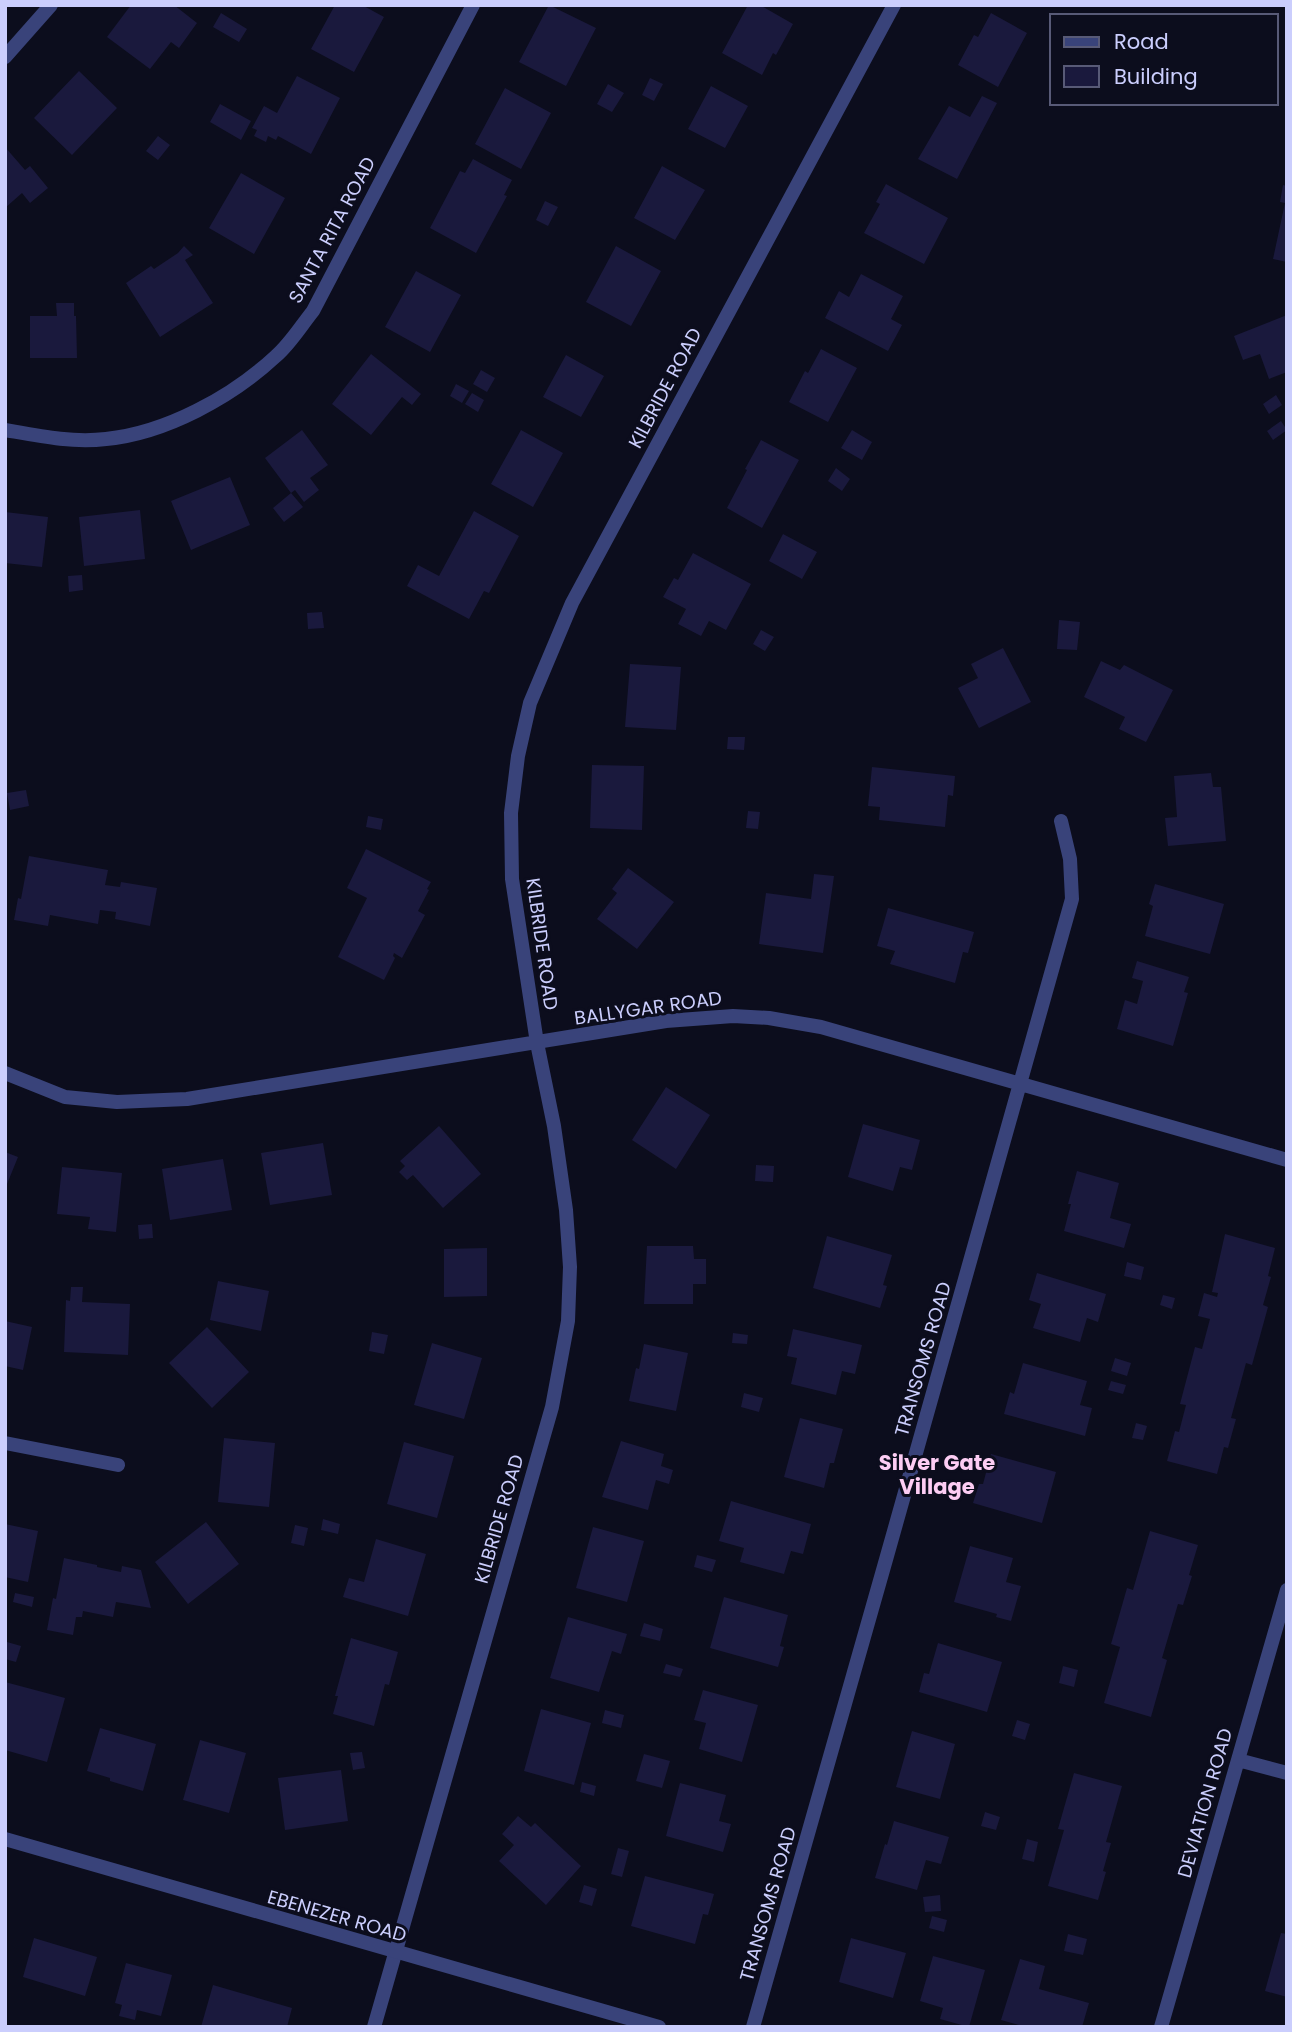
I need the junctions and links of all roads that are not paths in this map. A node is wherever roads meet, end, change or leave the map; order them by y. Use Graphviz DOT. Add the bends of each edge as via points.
graph roads {
  1 [pos="51,5"];
  2 [pos="474,5"];
  3 [pos="894,5"];
  4 [pos="5,57"];
  5 [pos="5,430"];
  6 [pos="1061,821"];
  7 [pos="537,1043"];
  8 [pos="5,1073"];
  9 [pos="1019,1084"];
  10 [pos="1287,1160"];
  11 [pos="5,1443"];
  12 [pos="118,1465"];
  13 [pos="1287,1590"];
  14 [pos="1238,1760"];
  15 [pos="1287,1773"];
  16 [pos="5,1839"];
  17 [pos="394,1952"];
  18 [pos="374,2027"];
  19 [pos="659,2027"];
  20 [pos="753,2027"];
  21 [pos="1161,2027"];
  1 -- 4 [label="street"];
  2 -- 5 [label="street, SANTA RITA ROAD" via="313,311 278,355 206,407 155,428 106,439 54,440"];
  3 -- 7 [label="street, KILBRIDE ROAD" via="572,603 530,703 511,813 512,879"];
  6 -- 9 [label="street, TRANSOMS ROAD" via="1070,859 1072,899"];
  7 -- 8 [label="street, BALLYGAR ROAD" via="187,1099 117,1102 65,1097"];
  7 -- 9 [label="street, BALLYGAR ROAD" via="666,1021 769,1018 821,1027"];
  7 -- 17 [label="street, KILBRIDE ROAD" via="566,1210 570,1267 566,1333 552,1407"];
  9 -- 10 [label="street, BALLYGAR ROAD"];
  9 -- 20 [label="street, TRANSOMS ROAD"];
  11 -- 12 [label="street"];
  13 -- 14 [label="street, DEVIATION ROAD"];
  14 -- 15 [label="street"];
  14 -- 21 [label="street, DEVIATION ROAD"];
  16 -- 17 [label="street, EBENEZER ROAD"];
  17 -- 18 [label="street, KILBRIDE ROAD"];
  17 -- 19 [label="street, EBENEZER ROAD"];
}
